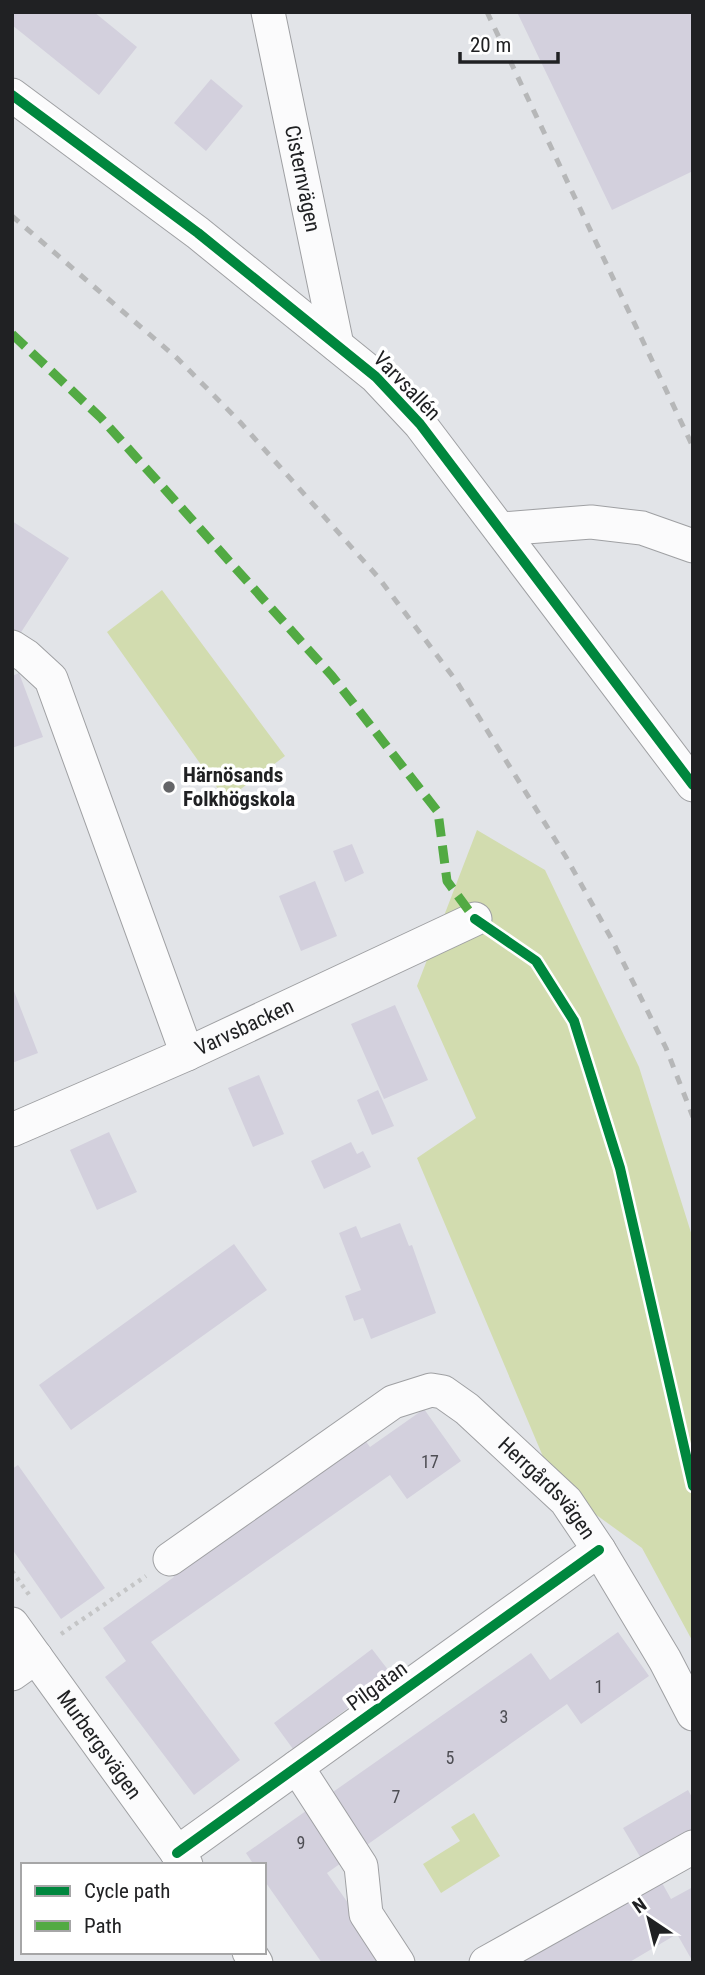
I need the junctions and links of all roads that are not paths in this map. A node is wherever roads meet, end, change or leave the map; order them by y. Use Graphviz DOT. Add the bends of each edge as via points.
graph roads {
  1 [pos="268,12"];
  2 [pos="12,95"];
  3 [pos="337,345"];
  4 [pos="501,528"];
  5 [pos="693,546"];
  6 [pos="12,646"];
  7 [pos="693,785"];
  8 [pos="475,919"];
  9 [pos="187,1054"];
  10 [pos="12,1130"];
  11 [pos="599,1550"];
  12 [pos="160,1566"];
  13 [pos="24,1614"];
  14 [pos="36,1656"];
  15 [pos="693,1714"];
  16 [pos="297,1767"];
  17 [pos="693,1847"];
  18 [pos="182,1859"];
  19 [pos="398,1963"];
  20 [pos="486,1963"];
  1 -- 3 [label="street, Cisternvägen"];
  2 -- 3 [label="street, Varvsallén" via="198,233"];
  3 -- 4 [label="street, Varvsallén" via="376,377 420,424"];
  4 -- 5 [label="street" via="592,522 642,528"];
  4 -- 7 [label="street, Varvsallén"];
  6 -- 9 [label="street" via="51,679"];
  8 -- 9 [label="street, Varvsbacken"];
  9 -- 10 [label="street, Varvsbacken"];
  11 -- 12 [label="street, Herrgårdsvägen" via="566,1501 467,1409 443,1392 431,1390 393,1402"];
  11 -- 15 [label="street, Herrgårdsvägen"];
  11 -- 16 [label="street, Pilgatan"];
  13 -- 14 [label="street, Murbergsvägen"];
  14 -- 18 [label="street, Murbergsvägen"];
  16 -- 18 [label="street, Pilgatan"];
  16 -- 19 [label="street" via="361,1866 366,1914"];
  17 -- 20 [label="street"];
}
